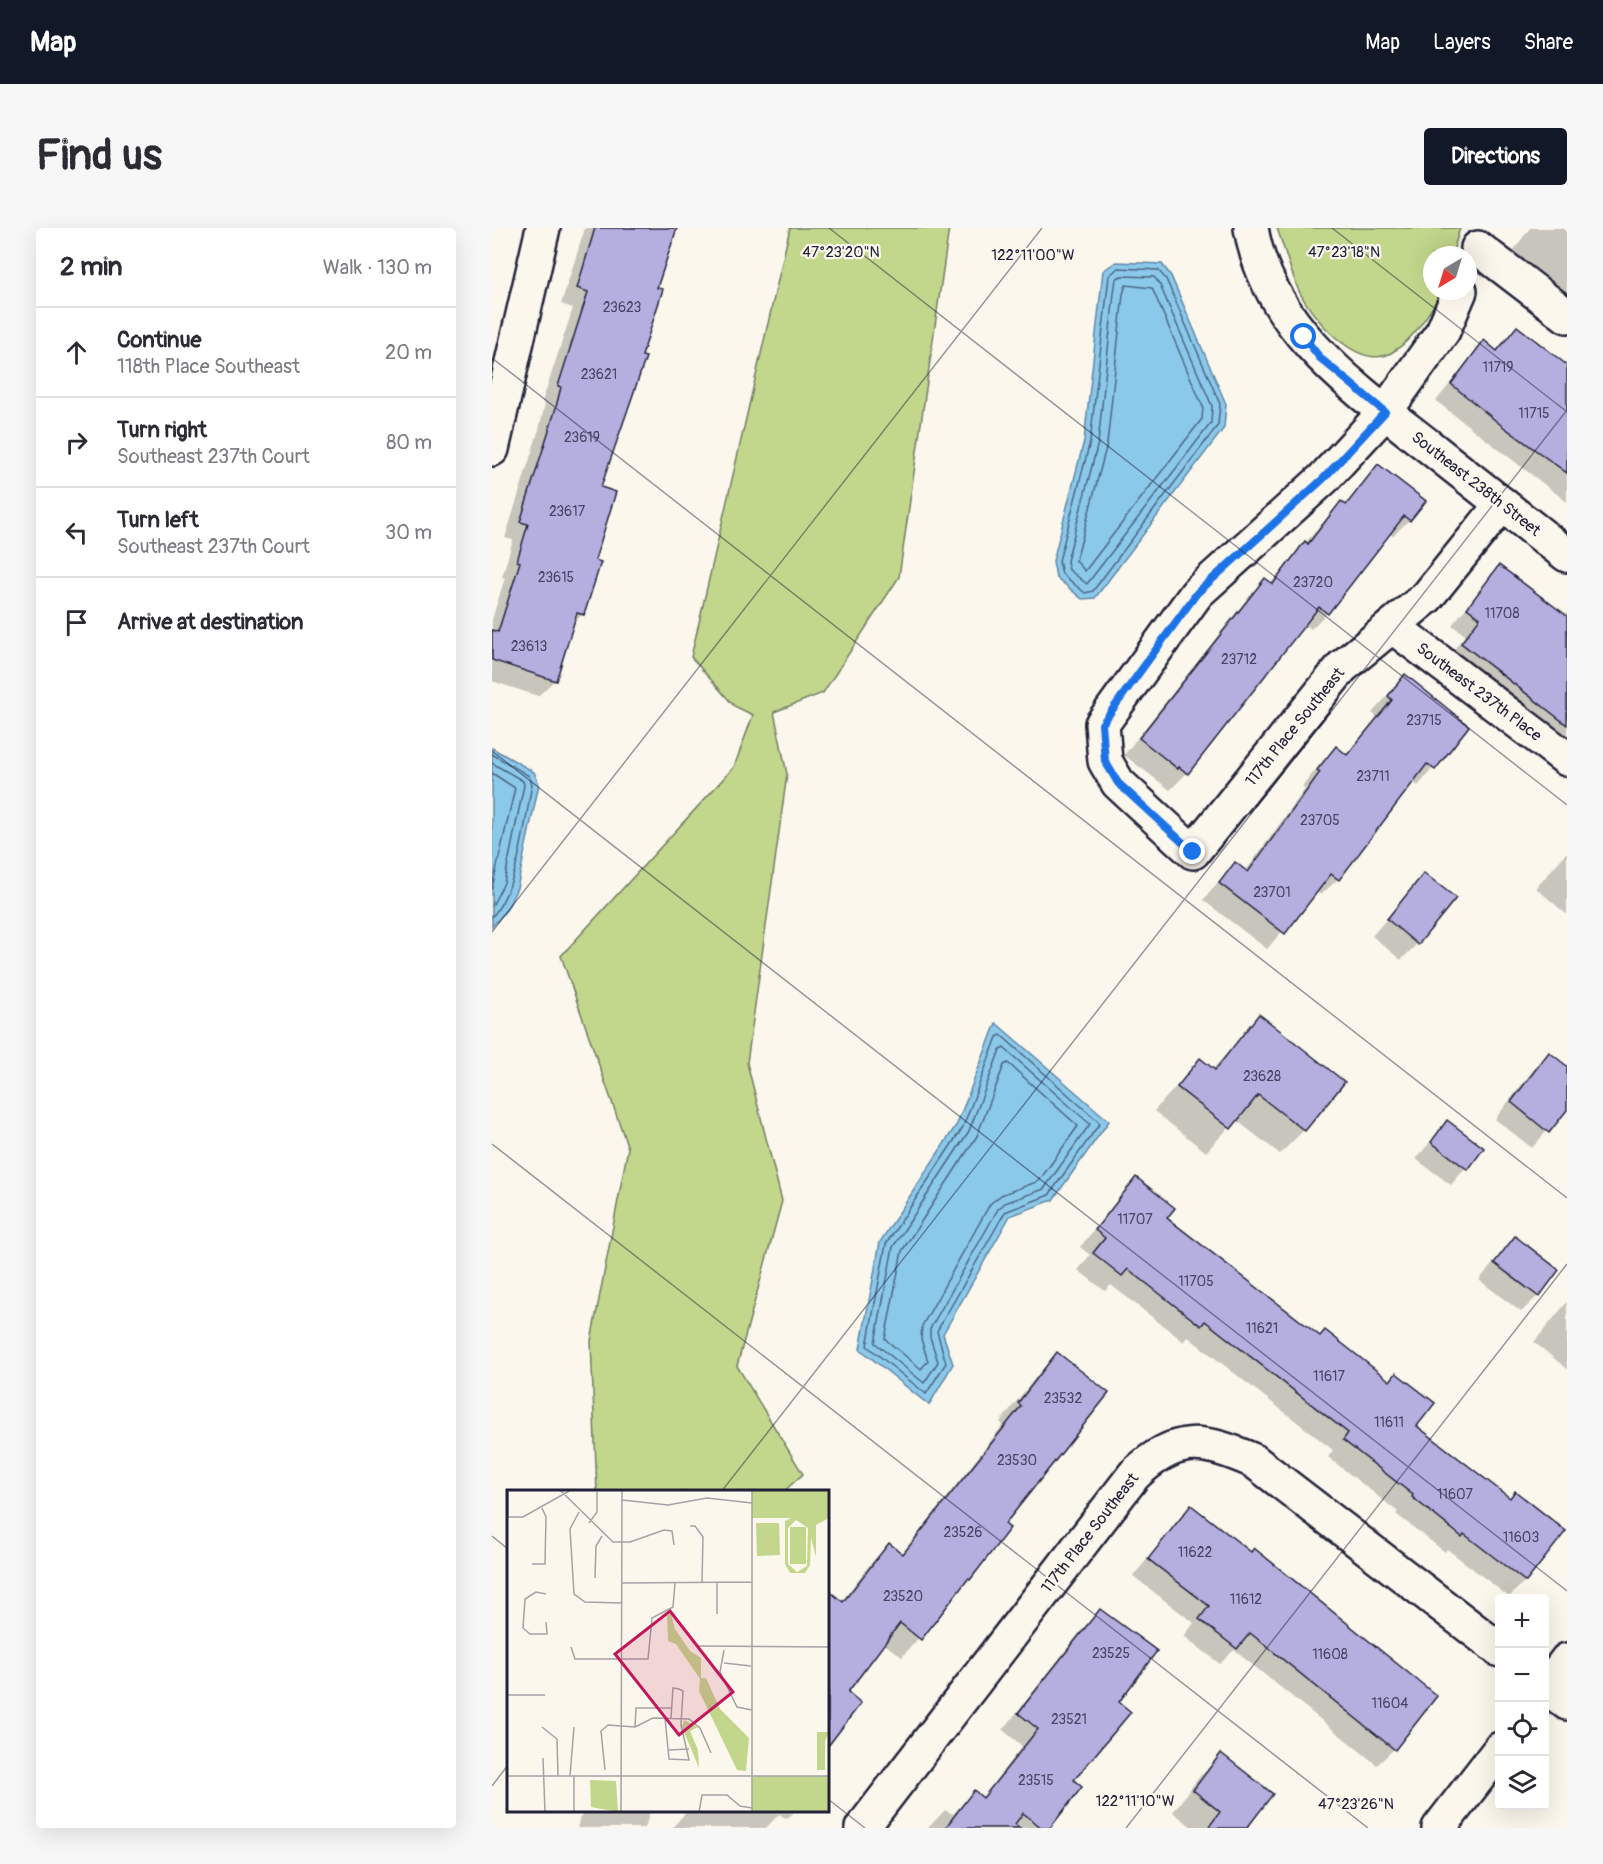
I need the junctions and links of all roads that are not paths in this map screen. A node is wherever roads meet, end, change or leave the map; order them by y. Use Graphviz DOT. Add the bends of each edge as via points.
graph roads {
  1 [pos="543,228"];
  2 [pos="1251,228"];
  3 [pos="1477,249"];
  4 [pos="1456,300"];
  5 [pos="1567,316"];
  6 [pos="1385,412"];
  7 [pos="492,449"];
  8 [pos="1502,504"];
  9 [pos="1567,555"];
  10 [pos="1392,626"];
  11 [pos="1567,759"];
  12 [pos="1497,1648"];
  13 [pos="1567,1660"];
  14 [pos="1551,1691"];
  15 [pos="1495,1755"];
  16 [pos="862,1828"];
  17 [pos="1439,1828"];
  1 -- 7 [label="street"];
  2 -- 6 [label="street, Southeast 238th Street" via="1266,278 1287,315 1320,358"];
  3 -- 5 [label="street"];
  4 -- 6 [label="street" via="1443,331"];
  6 -- 8 [label="street, Southeast 238th Street"];
  6 -- 10 [label="street, 117th Place Southeast" via="1323,479 1197,593 1102,724 1105,761 1118,783 1193,852 1342,667"];
  8 -- 9 [label="street, Southeast 238th Street"];
  8 -- 10 [label="street, 117th Place Southeast" via="1426,597"];
  10 -- 11 [label="street, Southeast 237th Place"];
  12 -- 16 [label="street, 117th Place Southeast" via="1254,1461 1215,1446 1169,1447 1134,1475"];
  13 -- 14 [label="street"];
  15 -- 17 [label="street"];
}
